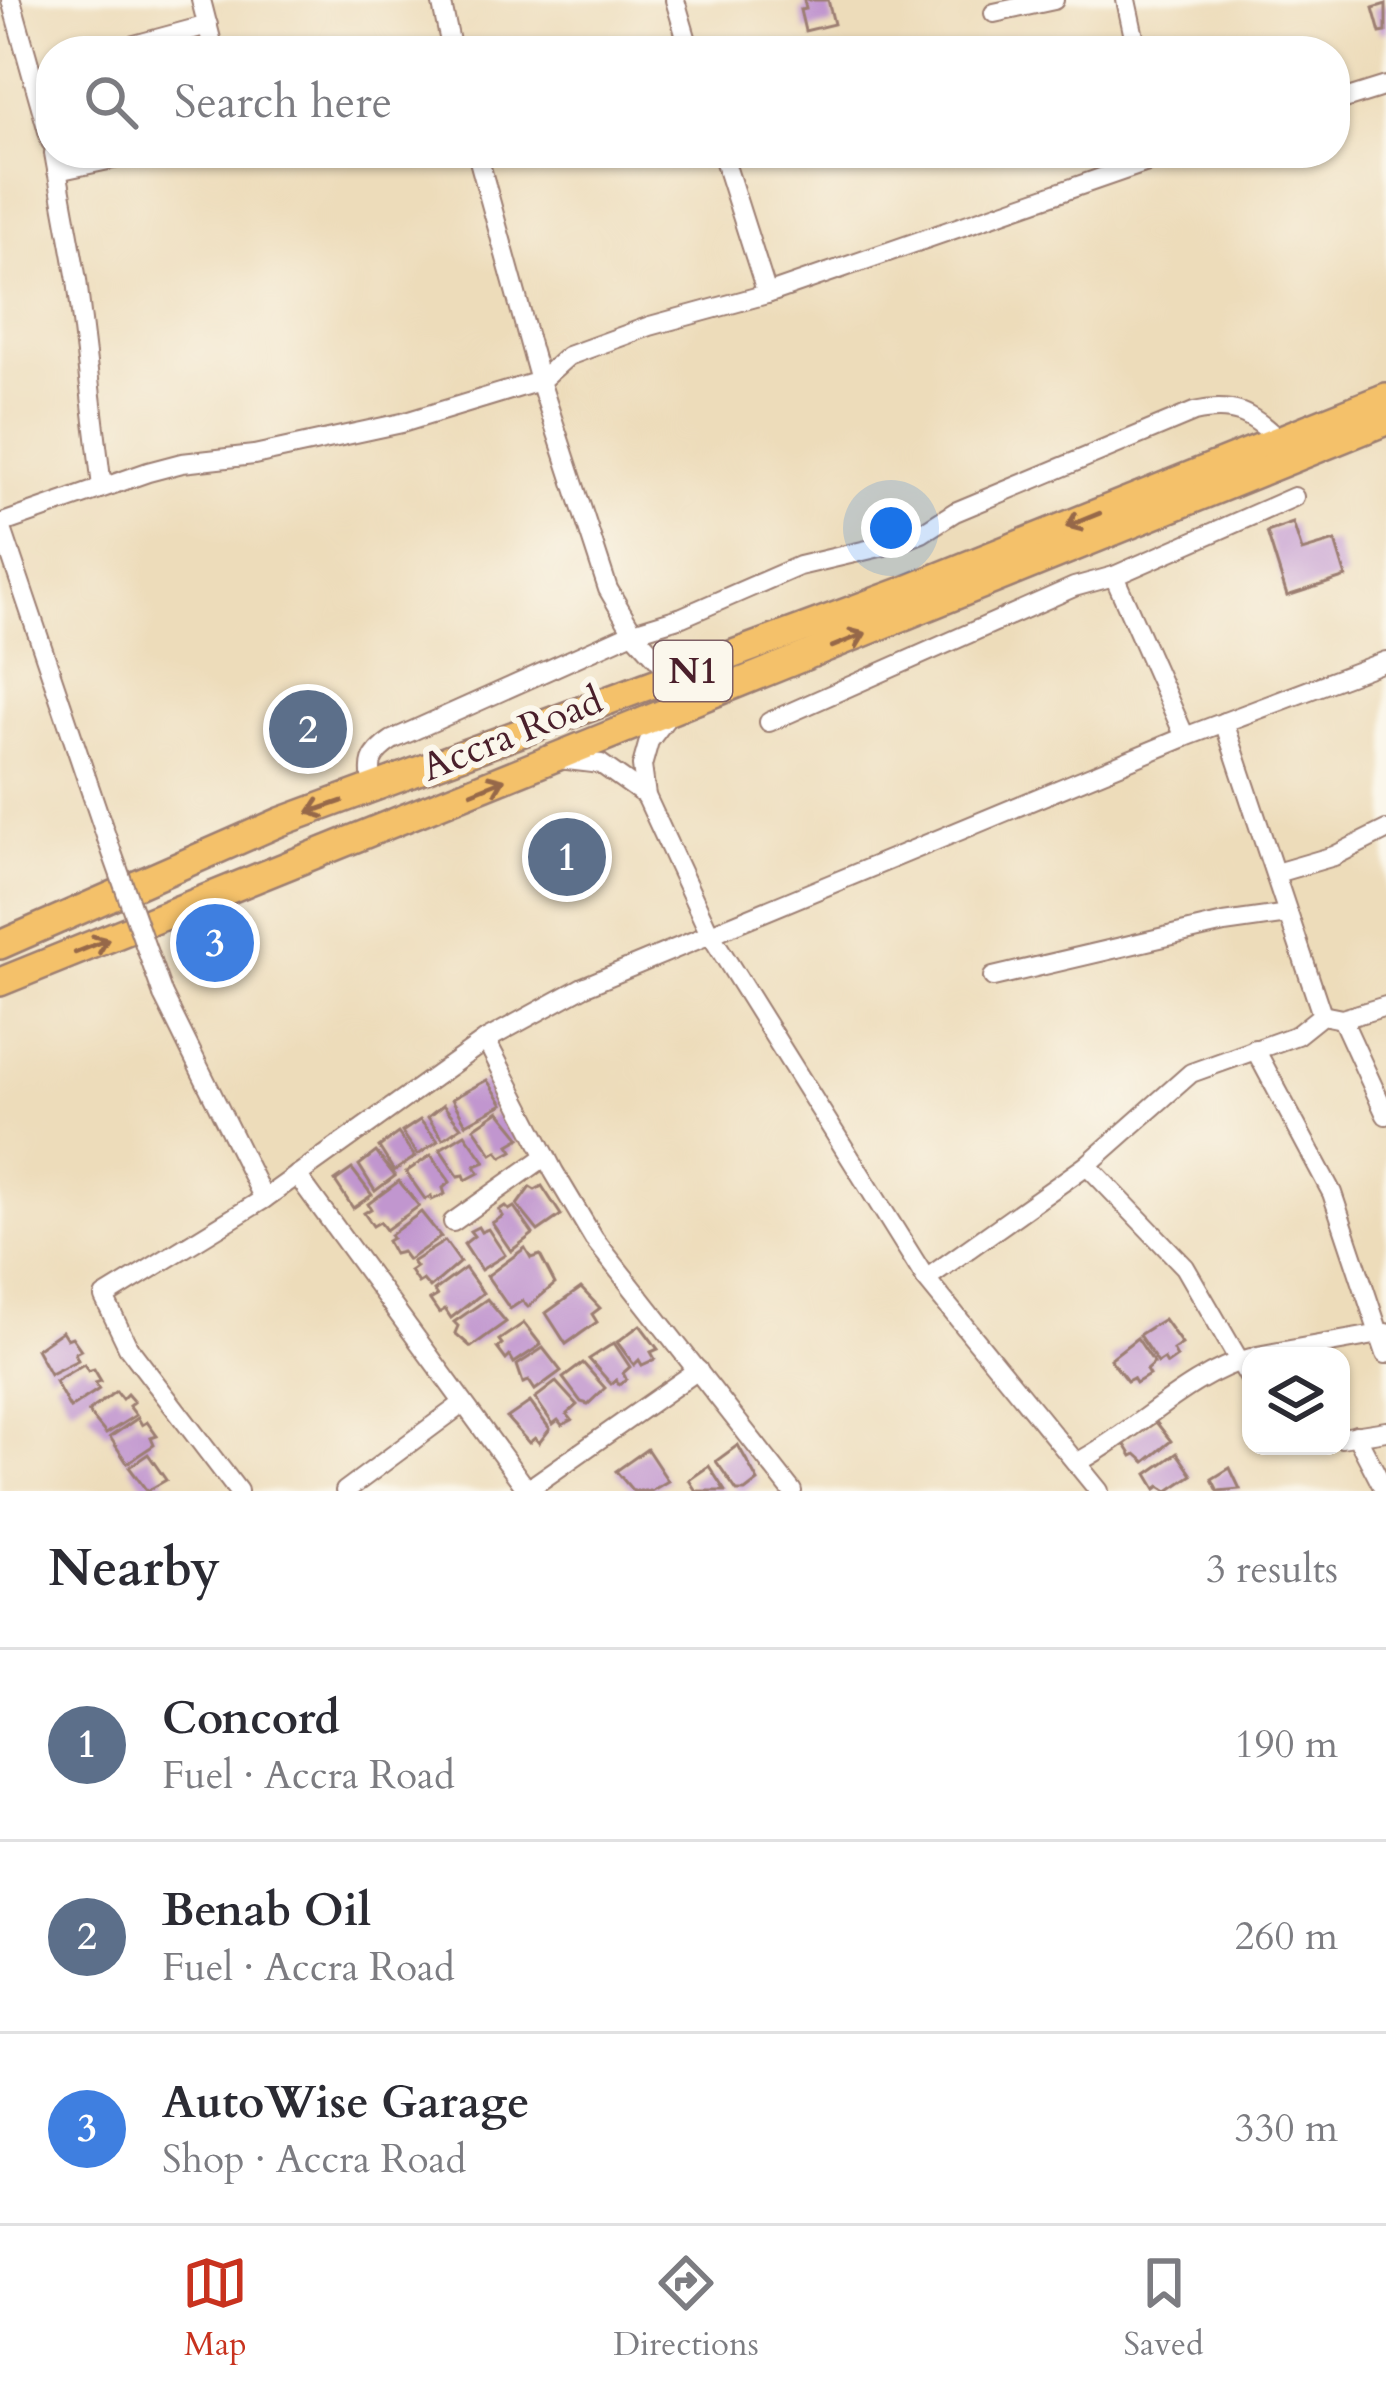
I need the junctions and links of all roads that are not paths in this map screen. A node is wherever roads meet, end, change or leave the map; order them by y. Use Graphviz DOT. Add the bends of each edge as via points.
graph roads {
  1 [pos="11,0"];
  2 [pos="201,0"];
  3 [pos="441,0"];
  4 [pos="675,0"];
  5 [pos="1054,0"];
  6 [pos="1126,0"];
  7 [pos="994,13"];
  8 [pos="208,25"];
  9 [pos="167,36"];
  10 [pos="211,36"];
  11 [pos="449,36"];
  12 [pos="686,36"];
  13 [pos="1134,36"];
  14 [pos="36,58"];
  15 [pos="1386,86"];
  16 [pos="1350,97"];
  17 [pos="57,168"];
  18 [pos="482,168"];
  19 [pos="727,168"];
  20 [pos="1124,168"];
  21 [pos="767,294"];
  22 [pos="539,381"];
  23 [pos="1386,398"];
  24 [pos="1386,421"];
  25 [pos="1279,440"];
  26 [pos="102,488"];
  27 [pos="1294,497"];
  28 [pos="1143,520"];
  29 [pos="0,524"];
  30 [pos="1144,562"];
  31 [pos="1114,575"];
  32 [pos="633,632"];
  33 [pos="1386,661"];
  34 [pos="675,678"];
  35 [pos="672,712"];
  36 [pos="769,722"];
  37 [pos="1224,722"];
  38 [pos="1185,736"];
  39 [pos="557,758"];
  40 [pos="374,790"];
  41 [pos="646,796"];
  42 [pos="1386,830"];
  43 [pos="1276,873"];
  44 [pos="1288,914"];
  45 [pos="710,932"];
  46 [pos="3,942"];
  47 [pos="993,977"];
  48 [pos="0,982"];
  49 [pos="1386,1006"];
  50 [pos="1332,1017"];
  51 [pos="486,1040"];
  52 [pos="1255,1048"];
  53 [pos="1386,1115"];
  54 [pos="546,1156"];
  55 [pos="1087,1165"];
  56 [pos="297,1175"];
  57 [pos="264,1199"];
  58 [pos="453,1222"];
  59 [pos="926,1279"];
  60 [pos="1382,1333"];
  61 [pos="1316,1347"];
  62 [pos="1242,1348"];
  63 [pos="1386,1354"];
  64 [pos="1242,1362"];
  65 [pos="698,1370"];
  66 [pos="462,1404"];
  67 [pos="1386,1431"];
  68 [pos="1350,1436"];
  69 [pos="1350,1439"];
  70 [pos="1078,1462"];
  71 [pos="1092,1489"];
  72 [pos="527,1490"];
  73 [pos="238,1491"];
  74 [pos="345,1491"];
  75 [pos="792,1491"];
  76 [pos="1385,1491"];
  1 -- 14 [label="street"];
  2 -- 8 [label="street"];
  3 -- 11 [label="street"];
  4 -- 12 [label="street"];
  5 -- 7 [label="street"];
  6 -- 13 [label="street"];
  8 -- 9 [label="street"];
  8 -- 10 [label="street"];
  15 -- 16 [label="street"];
  17 -- 26 [label="street"];
  18 -- 22 [label="street"];
  19 -- 21 [label="street"];
  20 -- 21 [label="street"];
  21 -- 22 [label="street" via="568,356"];
  22 -- 26 [label="street" via="402,423 182,463"];
  22 -- 32 [label="street" via="608,589"];
  23 -- 25 [label="highway, Accra Road / N1"];
  24 -- 28 [label="highway, Accra Road / N1"];
  25 -- 32 [label="street" via="1243,410 1194,412 897,543 799,566"];
  25 -- 34 [label="highway, Accra Road / N1, one-way"];
  26 -- 29 [label="street"];
  27 -- 30 [label="street"];
  28 -- 30 [label="street"];
  35 -- 28 [label="highway, Accra Road / N1, one-way"];
  29 -- 57 [label="street, bridge" via="164,995"];
  30 -- 31 [label="street"];
  31 -- 36 [label="street"];
  31 -- 38 [label="street"];
  32 -- 34 [label="street"];
  32 -- 40 [label="street" via="392,740 368,766"];
  33 -- 37 [label="street"];
  34 -- 40 [label="highway, Accra Road / N1"];
  35 -- 39 [label="highway, Accra Road / N1"];
  35 -- 41 [label="street" via="649,741"];
  37 -- 38 [label="street"];
  37 -- 43 [label="street"];
  38 -- 45 [label="street"];
  39 -- 41 [label="street" via="602,764"];
  48 -- 39 [label="highway, Accra Road / N1, one-way"];
  40 -- 46 [label="highway, Accra Road / N1, one-way" via="280,822"];
  41 -- 45 [label="street"];
  42 -- 43 [label="street"];
  43 -- 44 [label="street"];
  44 -- 47 [label="street"];
  44 -- 50 [label="street"];
  45 -- 51 [label="street"];
  45 -- 59 [label="street"];
  49 -- 50 [label="street"];
  50 -- 52 [label="street"];
  50 -- 53 [label="street"];
  51 -- 54 [label="street"];
  51 -- 56 [label="street"];
  52 -- 55 [label="street" via="1192,1073"];
  52 -- 60 [label="street" via="1332,1193"];
  54 -- 58 [label="street"];
  54 -- 65 [label="street" via="594,1239"];
  55 -- 59 [label="street"];
  55 -- 62 [label="street" via="1185,1267"];
  56 -- 57 [label="street"];
  56 -- 66 [label="street"];
  57 -- 73 [label="street" via="104,1297 128,1347"];
  59 -- 70 [label="street"];
  60 -- 61 [label="street"];
  60 -- 63 [label="street"];
  64 -- 70 [label="street"];
  65 -- 72 [label="street"];
  65 -- 75 [label="street"];
  66 -- 72 [label="street"];
  66 -- 74 [label="street"];
  67 -- 68 [label="street"];
  69 -- 76 [label="street"];
  70 -- 71 [label="street"];
}
